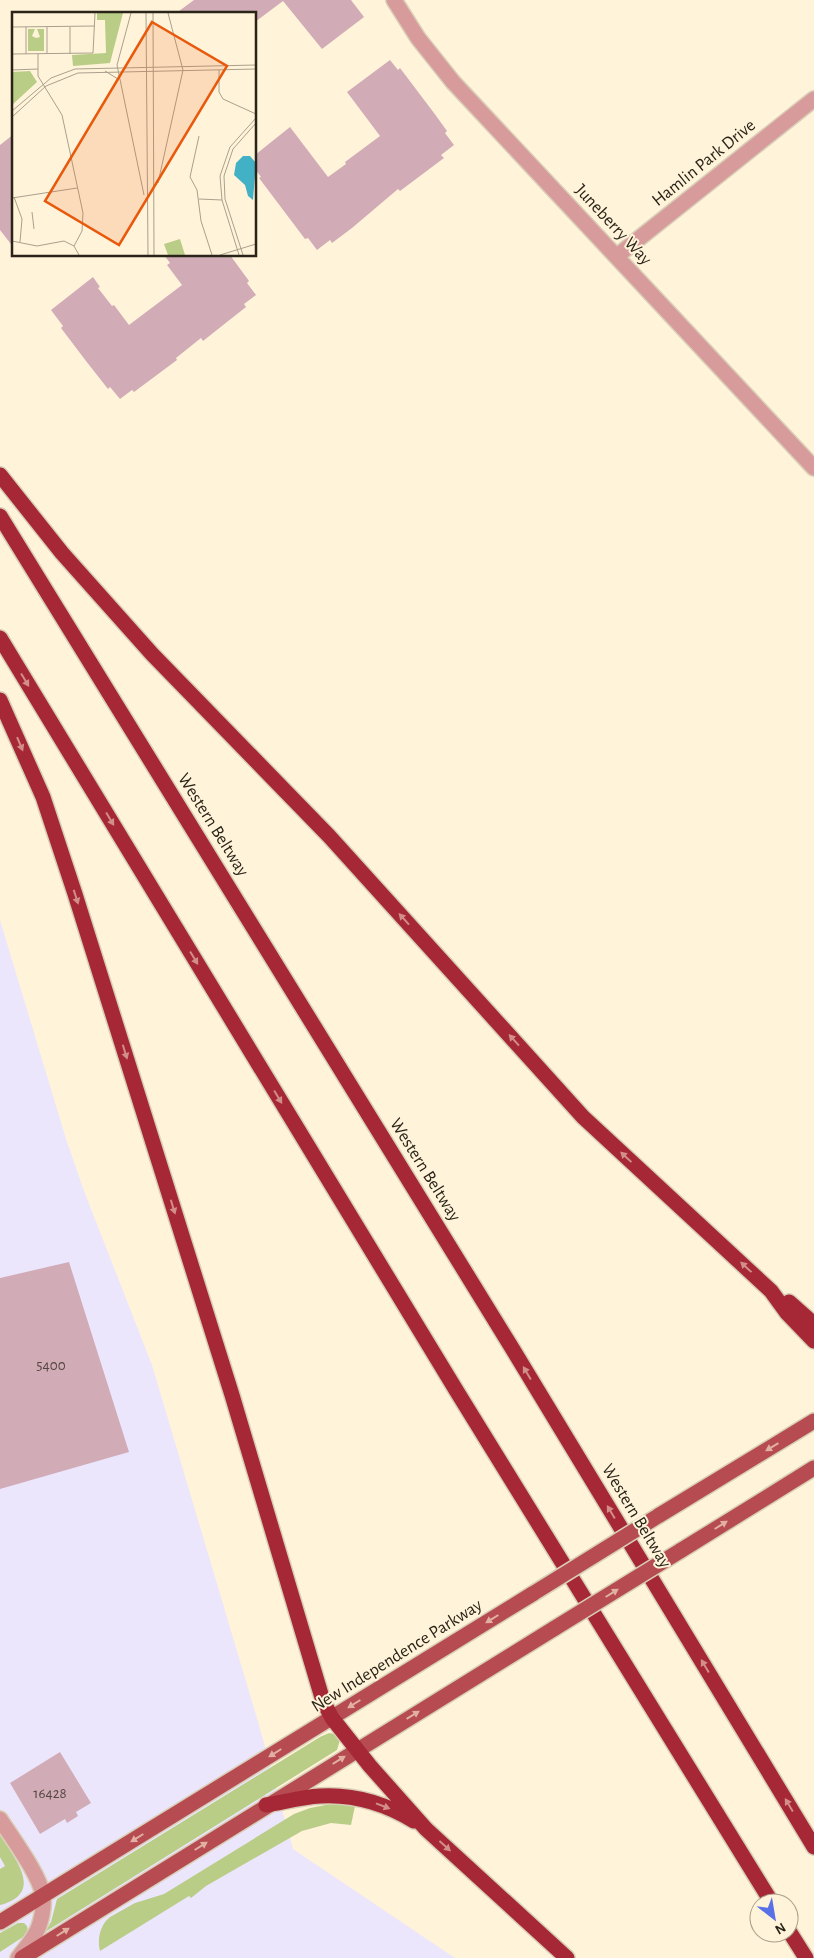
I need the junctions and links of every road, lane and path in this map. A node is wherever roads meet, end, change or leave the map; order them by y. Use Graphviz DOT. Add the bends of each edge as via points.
graph roads {
  1 [pos="394,0"];
  2 [pos="814,99"];
  3 [pos="617,256"];
  4 [pos="814,468"];
  5 [pos="0,475"];
  6 [pos="0,516"];
  7 [pos="0,638"];
  8 [pos="0,700"];
  9 [pos="772,1291"];
  10 [pos="814,1324"];
  11 [pos="814,1341"];
  12 [pos="814,1421"];
  13 [pos="814,1468"];
  14 [pos="332,1718"];
  15 [pos="357,1750"];
  16 [pos="266,1805"];
  17 [pos="0,1819"];
  18 [pos="426,1828"];
  19 [pos="814,1847"];
  20 [pos="766,1893"];
  21 [pos="43,1896"];
  22 [pos="0,1922"];
  23 [pos="797,1943"];
  24 [pos="18,1958"];
  25 [pos="22,1958"];
  26 [pos="567,1958"];
  27 [pos="806,1958"];
  1 -- 3 [label="street, Juneberry Way" via="440,67"];
  2 -- 3 [label="street, Hamlin Park Drive"];
  3 -- 4 [label="street, Juneberry Way"];
  9 -- 5 [label="highway, one-way" via="584,1117 329,836 152,654 62,553"];
  19 -- 6 [label="highway, Western Beltway, one-way" via="517,1356"];
  7 -- 20 [label="highway, one-way"];
  8 -- 14 [label="highway, one-way" via="43,797 75,894 232,1395 323,1701"];
  9 -- 10 [label="highway"];
  9 -- 11 [label="highway" via="787,1313"];
  12 -- 14 [label="main road, New Independence Parkway, one-way, bridge"];
  15 -- 13 [label="main road, one-way, bridge"];
  14 -- 15 [label="highway"];
  14 -- 21 [label="main road, New Independence Parkway, one-way"];
  16 -- 15 [label="main road, one-way"];
  15 -- 18 [label="highway"];
  16 -- 18 [label="highway, one-way" via="320,1796 348,1797 378,1803"];
  25 -- 16 [label="main road, one-way"];
  17 -- 21 [label="street" via="37,1879"];
  18 -- 26 [label="highway, one-way"];
  21 -- 22 [label="main road, New Independence Parkway"];
  21 -- 24 [label="street" via="39,1928"];
  23 -- 27 [label="highway"];
}
